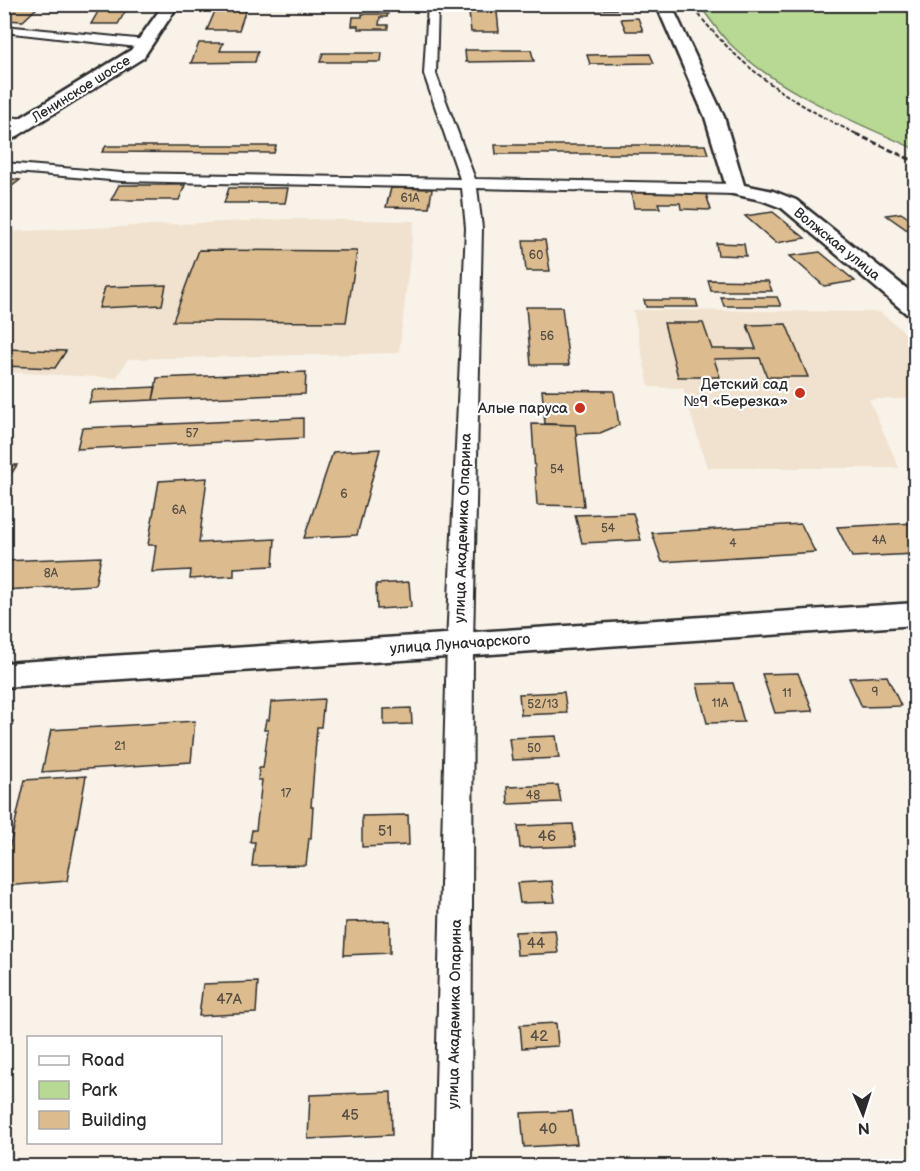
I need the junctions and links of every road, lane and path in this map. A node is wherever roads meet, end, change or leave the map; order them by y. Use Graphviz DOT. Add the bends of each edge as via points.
graph roads {
  1 [pos="172,4"];
  2 [pos="433,4"];
  3 [pos="663,4"];
  4 [pos="4,29"];
  5 [pos="146,44"];
  6 [pos="4,120"];
  7 [pos="25,123"];
  8 [pos="4,136"];
  9 [pos="4,167"];
  10 [pos="470,183"];
  11 [pos="735,189"];
  12 [pos="915,309"];
  13 [pos="915,614"];
  14 [pos="460,644"];
  15 [pos="4,675"];
  16 [pos="453,1167"];
  1 -- 5 [label="street, Ленинское шоссе"];
  2 -- 10 [label="street, улица Академика Опарина" via="430,74"];
  3 -- 11 [label="street" via="712,109"];
  4 -- 5 [label="street"];
  5 -- 7 [label="street, Ленинское шоссе" via="137,54"];
  6 -- 7 [label="street"];
  7 -- 8 [label="street, Ленинское шоссе"];
  9 -- 10 [label="street" via="122,177"];
  10 -- 11 [label="street"];
  10 -- 14 [label="street, улица Академика Опарина" via="474,228"];
  11 -- 12 [label="street, Волжская улица" via="789,204"];
  13 -- 14 [label="street, улица Луначарского"];
  14 -- 15 [label="street, улица Луначарского"];
  14 -- 16 [label="street, улица Академика Опарина"];
}
